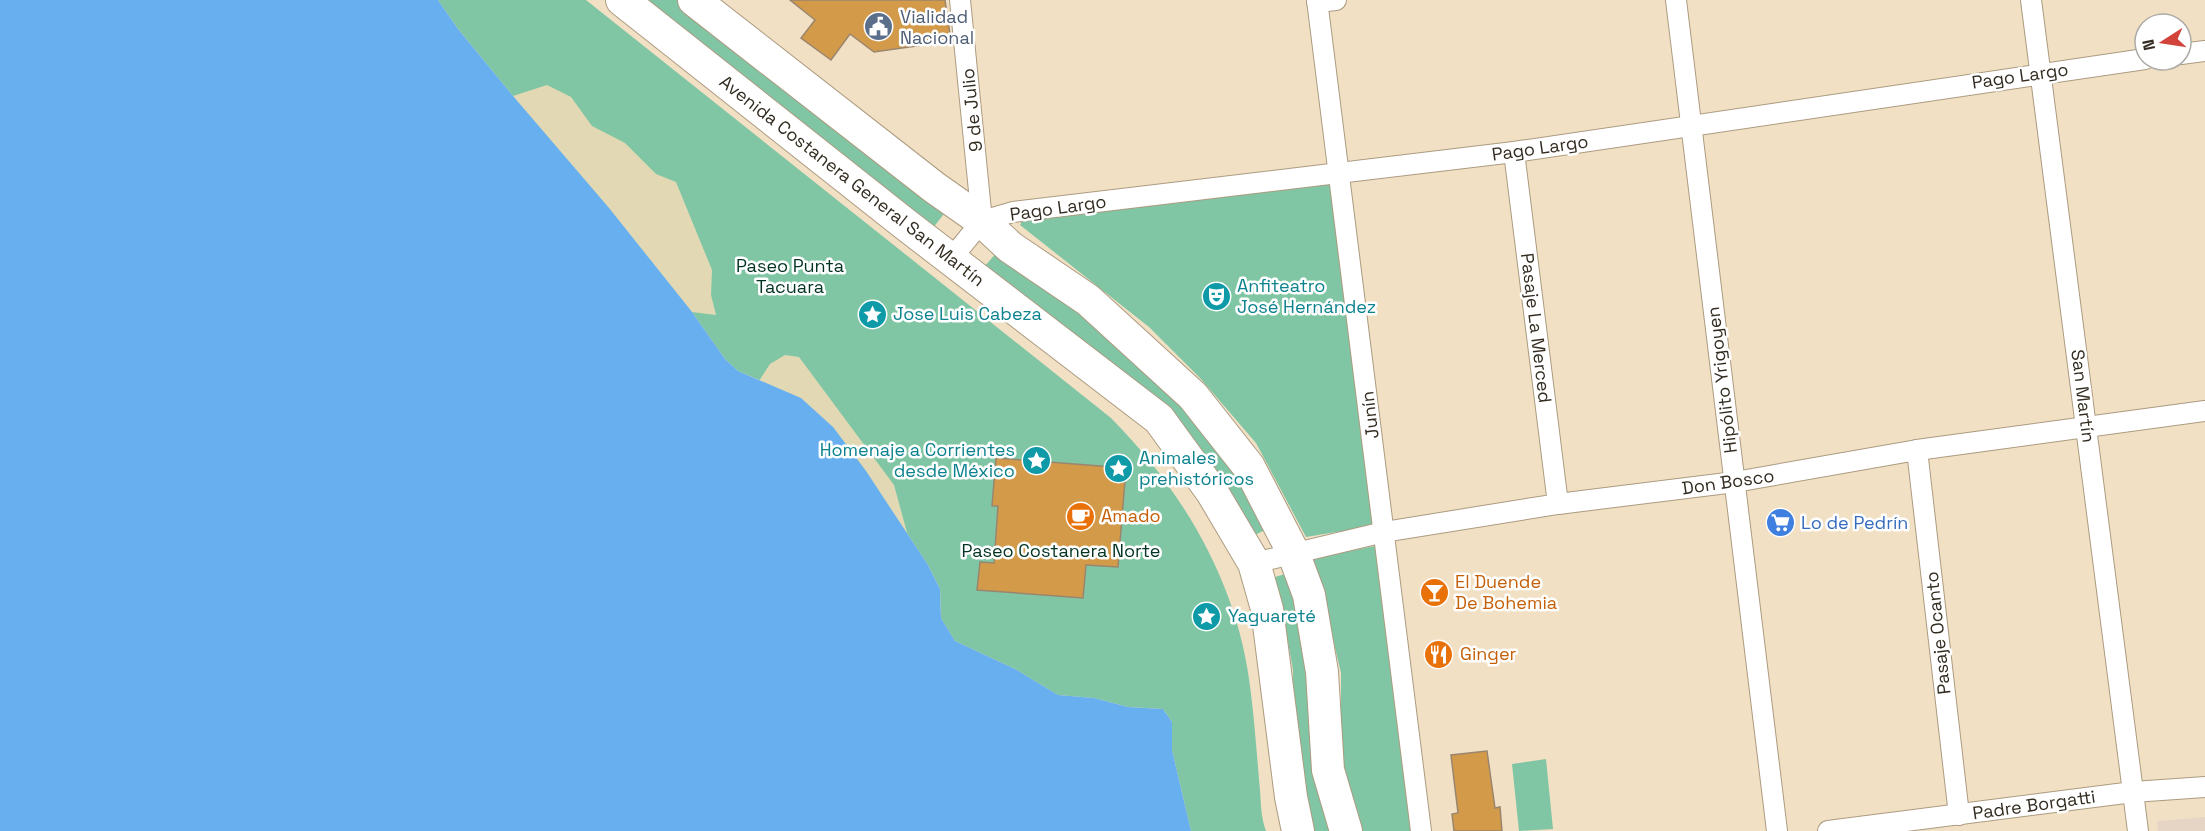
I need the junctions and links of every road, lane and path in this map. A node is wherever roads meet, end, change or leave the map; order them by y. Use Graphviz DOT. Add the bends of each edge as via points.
graph roads {
  1 [pos="622,0"];
  2 [pos="694,0"];
  3 [pos="960,0"];
  4 [pos="1676,0"];
  5 [pos="2031,0"];
  6 [pos="1324,1"];
  7 [pos="2133,60"];
  8 [pos="2040,72"];
  9 [pos="1691,127"];
  10 [pos="1514,152"];
  11 [pos="1340,173"];
  12 [pos="982,221"];
  13 [pos="951,259"];
  14 [pos="2205,411"];
  15 [pos="2087,426"];
  16 [pos="1917,450"];
  17 [pos="1735,482"];
  18 [pos="1558,504"];
  19 [pos="1384,532"];
  20 [pos="1293,552"];
  21 [pos="1254,563"];
  22 [pos="2205,788"];
  23 [pos="2133,792"];
  24 [pos="1959,815"];
  25 [pos="1298,831"];
  26 [pos="1346,831"];
  27 [pos="1421,831"];
  28 [pos="1777,831"];
  29 [pos="1828,831"];
  30 [pos="2138,831"];
  1 -- 13 [label="main road, Avenida Costanera General San Martín"];
  2 -- 12 [label="main road"];
  3 -- 12 [label="street, 9 de Julio"];
  4 -- 9 [label="street, Hipólito Yrigoyen"];
  5 -- 8 [label="street, San Martín"];
  6 -- 11 [label="street, Junín"];
  7 -- 8 [label="street, Pago Largo"];
  8 -- 9 [label="street, Pago Largo"];
  8 -- 15 [label="street, San Martín"];
  9 -- 10 [label="street, Pago Largo"];
  9 -- 17 [label="street, Hipólito Yrigoyen"];
  10 -- 11 [label="street, Pago Largo"];
  10 -- 18 [label="street, Pasaje La Merced"];
  11 -- 12 [label="street, Pago Largo" via="1013,212"];
  11 -- 19 [label="street, Junín"];
  12 -- 13 [label="street"];
  12 -- 20 [label="main road" via="1010,247 1088,300 1190,391 1249,467"];
  13 -- 21 [label="main road, Avenida Costanera General San Martín" via="1159,419 1212,492"];
  14 -- 15 [label="street, Don Bosco"];
  15 -- 16 [label="street, Don Bosco"];
  15 -- 23 [label="street, San Martín"];
  16 -- 17 [label="street, Don Bosco"];
  16 -- 24 [label="street, Pasaje Ocanto"];
  17 -- 18 [label="street, Don Bosco"];
  17 -- 28 [label="street, Hipólito Yrigoyen"];
  18 -- 19 [label="street, Don Bosco"];
  19 -- 20 [label="street, Don Bosco"];
  19 -- 27 [label="street, Junín"];
  20 -- 21 [label="street, Don Bosco"];
  20 -- 26 [label="main road" via="1316,628 1328,770"];
  21 -- 25 [label="main road, Avenida Costanera General San Martín" via="1267,609"];
  22 -- 23 [label="street, Padre Borgatti"];
  23 -- 24 [label="street, Padre Borgatti"];
  23 -- 30 [label="street, San Martín"];
  24 -- 29 [label="street, Padre Borgatti"];
}
